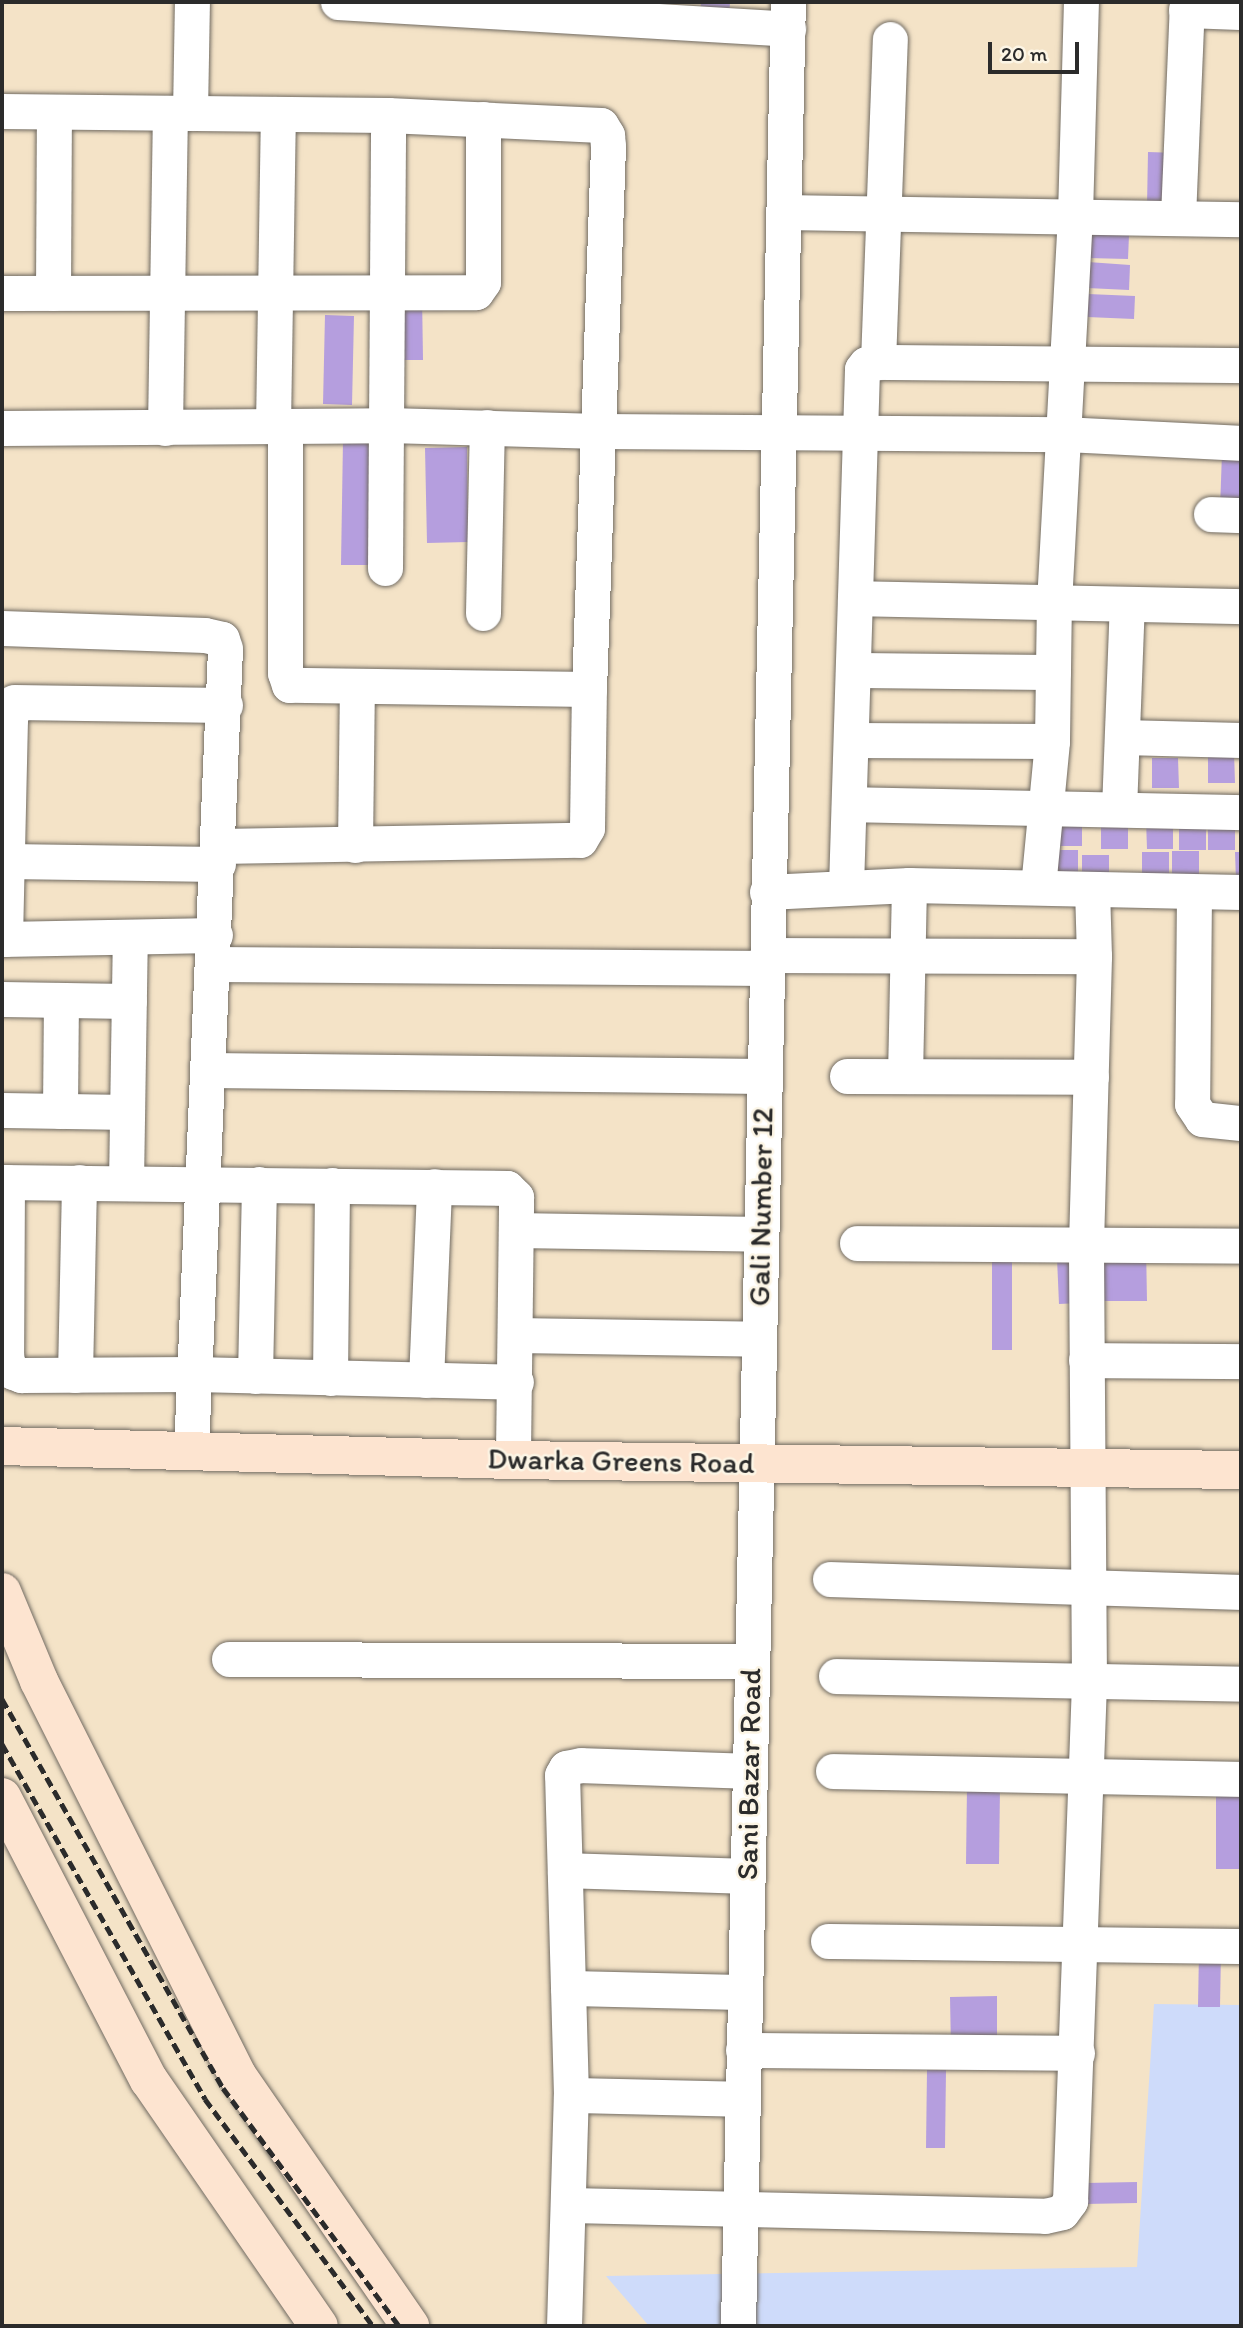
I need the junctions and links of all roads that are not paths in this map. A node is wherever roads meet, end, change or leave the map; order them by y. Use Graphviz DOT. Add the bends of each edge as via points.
graph roads {
  1 [pos="191,2"];
  2 [pos="338,2"];
  3 [pos="1081,2"];
  4 [pos="1186,6"];
  5 [pos="1241,12"];
  6 [pos="788,16"];
  7 [pos="890,39"];
  8 [pos="2,111"];
  9 [pos="54,112"];
  10 [pos="180,113"];
  11 [pos="278,114"];
  12 [pos="388,115"];
  13 [pos="483,119"];
  14 [pos="784,212"];
  15 [pos="883,214"];
  16 [pos="1075,215"];
  17 [pos="1178,217"];
  18 [pos="1241,219"];
  19 [pos="167,292"];
  20 [pos="275,292"];
  21 [pos="2,293"];
  22 [pos="53,293"];
  23 [pos="388,293"];
  24 [pos="878,362"];
  25 [pos="1067,364"];
  26 [pos="1241,365"];
  27 [pos="279,425"];
  28 [pos="388,425"];
  29 [pos="487,426"];
  30 [pos="2,428"];
  31 [pos="165,428"];
  32 [pos="599,430"];
  33 [pos="779,431"];
  34 [pos="859,433"];
  35 [pos="1064,434"];
  36 [pos="1241,443"];
  37 [pos="385,568"];
  38 [pos="855,597"];
  39 [pos="1054,603"];
  40 [pos="1127,604"];
  41 [pos="1241,606"];
  42 [pos="483,613"];
  43 [pos="2,628"];
  44 [pos="853,670"];
  45 [pos="1053,672"];
  46 [pos="357,688"];
  47 [pos="589,689"];
  48 [pos="225,705"];
  49 [pos="1122,737"];
  50 [pos="851,740"];
  51 [pos="1241,740"];
  52 [pos="1052,741"];
  53 [pos="849,804"];
  54 [pos="1045,806"];
  55 [pos="1119,809"];
  56 [pos="1241,812"];
  57 [pos="355,845"];
  58 [pos="218,855"];
  59 [pos="7,861"];
  60 [pos="909,885"];
  61 [pos="846,887"];
  62 [pos="1038,887"];
  63 [pos="1092,890"];
  64 [pos="767,892"];
  65 [pos="1194,892"];
  66 [pos="1241,892"];
  67 [pos="130,938"];
  68 [pos="4,939"];
  69 [pos="214,950"];
  70 [pos="907,955"];
  71 [pos="1094,956"];
  72 [pos="767,962"];
  73 [pos="2,999"];
  74 [pos="61,1000"];
  75 [pos="129,1001"];
  76 [pos="208,1070"];
  77 [pos="764,1076"];
  78 [pos="848,1076"];
  79 [pos="905,1076"];
  80 [pos="1091,1077"];
  81 [pos="2,1110"];
  82 [pos="60,1111"];
  83 [pos="127,1112"];
  84 [pos="1241,1123"];
  85 [pos="4,1182"];
  86 [pos="79,1182"];
  87 [pos="126,1183"];
  88 [pos="204,1184"];
  89 [pos="259,1184"];
  90 [pos="332,1185"];
  91 [pos="434,1186"];
  92 [pos="516,1230"];
  93 [pos="761,1234"];
  94 [pos="857,1243"];
  95 [pos="1086,1244"];
  96 [pos="1241,1246"];
  97 [pos="516,1335"];
  98 [pos="758,1339"];
  99 [pos="1086,1360"];
  100 [pos="1241,1361"];
  101 [pos="195,1374"];
  102 [pos="75,1375"];
  103 [pos="255,1376"];
  104 [pos="330,1378"];
  105 [pos="426,1380"];
  106 [pos="516,1382"];
  107 [pos="2,1446"];
  108 [pos="191,1451"];
  109 [pos="513,1460"];
  110 [pos="756,1462"];
  111 [pos="1086,1468"];
  112 [pos="1241,1470"];
  113 [pos="830,1579"];
  114 [pos="1088,1588"];
  115 [pos="2,1592"];
  116 [pos="1241,1592"];
  117 [pos="229,1659"];
  118 [pos="751,1661"];
  119 [pos="835,1676"];
  120 [pos="1089,1682"];
  121 [pos="1241,1684"];
  122 [pos="749,1771"];
  123 [pos="833,1771"];
  124 [pos="1086,1777"];
  125 [pos="1241,1779"];
  126 [pos="2,1797"];
  127 [pos="565,1870"];
  128 [pos="747,1876"];
  129 [pos="828,1941"];
  130 [pos="1080,1945"];
  131 [pos="1241,1945"];
  132 [pos="568,1987"];
  133 [pos="744,1992"];
  134 [pos="743,2050"];
  135 [pos="1077,2053"];
  136 [pos="571,2095"];
  137 [pos="742,2099"];
  138 [pos="570,2205"];
  139 [pos="739,2210"];
  140 [pos="319,2326"];
  141 [pos="410,2326"];
  142 [pos="564,2326"];
  143 [pos="738,2326"];
  1 -- 10 [label="street"];
  2 -- 6 [label="street"];
  3 -- 16 [label="street"];
  4 -- 5 [label="street"];
  4 -- 17 [label="street"];
  6 -- 14 [label="street, Gali Number 12"];
  7 -- 15 [label="street"];
  8 -- 9 [label="street"];
  9 -- 10 [label="street"];
  9 -- 22 [label="street"];
  10 -- 11 [label="street"];
  10 -- 19 [label="street"];
  11 -- 12 [label="street"];
  11 -- 20 [label="street"];
  12 -- 13 [label="street"];
  12 -- 23 [label="street"];
  13 -- 23 [label="street" via="481,288 469,293"];
  13 -- 32 [label="street" via="592,123 601,125 607,135"];
  14 -- 15 [label="street"];
  14 -- 33 [label="street, Gali Number 12"];
  15 -- 16 [label="street"];
  15 -- 24 [label="street"];
  16 -- 17 [label="street"];
  16 -- 25 [label="street"];
  17 -- 18 [label="street"];
  19 -- 20 [label="street"];
  19 -- 22 [label="street"];
  19 -- 31 [label="street"];
  20 -- 23 [label="street"];
  20 -- 27 [label="street"];
  21 -- 22 [label="street"];
  23 -- 28 [label="street"];
  24 -- 25 [label="street"];
  24 -- 34 [label="street" via="862,369"];
  25 -- 26 [label="street"];
  25 -- 35 [label="street"];
  27 -- 28 [label="street"];
  27 -- 31 [label="street"];
  27 -- 46 [label="street" via="285,679 299,687"];
  28 -- 29 [label="street"];
  28 -- 37 [label="street"];
  29 -- 32 [label="street"];
  29 -- 42 [label="street"];
  30 -- 31 [label="street"];
  32 -- 33 [label="street"];
  32 -- 47 [label="street"];
  33 -- 34 [label="street"];
  33 -- 64 [label="street, Gali Number 12"];
  34 -- 35 [label="street"];
  34 -- 38 [label="street"];
  35 -- 36 [label="street"];
  35 -- 39 [label="street"];
  38 -- 39 [label="street"];
  38 -- 44 [label="street"];
  39 -- 40 [label="street"];
  39 -- 45 [label="street"];
  40 -- 41 [label="street"];
  40 -- 49 [label="street"];
  43 -- 48 [label="street" via="215,636 222,639 225,649"];
  44 -- 45 [label="street"];
  44 -- 50 [label="street"];
  45 -- 52 [label="street"];
  46 -- 47 [label="street"];
  46 -- 57 [label="street"];
  47 -- 57 [label="street" via="587,828 580,840"];
  48 -- 58 [label="street"];
  48 -- 59 [label="street" via="14,702 10,710"];
  49 -- 51 [label="street"];
  49 -- 55 [label="street"];
  50 -- 52 [label="street"];
  50 -- 53 [label="street"];
  52 -- 54 [label="street"];
  53 -- 54 [label="street"];
  53 -- 61 [label="street"];
  54 -- 55 [label="street"];
  54 -- 62 [label="street"];
  55 -- 56 [label="street"];
  57 -- 58 [label="street"];
  58 -- 59 [label="street"];
  58 -- 69 [label="street"];
  59 -- 68 [label="street"];
  60 -- 61 [label="street"];
  60 -- 62 [label="street"];
  60 -- 70 [label="street"];
  61 -- 64 [label="street"];
  62 -- 63 [label="street"];
  63 -- 65 [label="street"];
  63 -- 71 [label="street"];
  64 -- 72 [label="street, Gali Number 12"];
  65 -- 66 [label="street"];
  65 -- 84 [label="street" via="1192,1104 1202,1118"];
  67 -- 68 [label="street"];
  67 -- 69 [label="street"];
  67 -- 75 [label="street"];
  69 -- 72 [label="street"];
  69 -- 76 [label="street"];
  70 -- 71 [label="street"];
  70 -- 72 [label="street"];
  70 -- 79 [label="street"];
  71 -- 80 [label="street"];
  72 -- 77 [label="street, Gali Number 12"];
  73 -- 74 [label="street"];
  74 -- 75 [label="street"];
  74 -- 82 [label="street"];
  75 -- 83 [label="street"];
  76 -- 77 [label="street"];
  76 -- 88 [label="street"];
  77 -- 93 [label="street, Gali Number 12"];
  78 -- 79 [label="street"];
  79 -- 80 [label="street"];
  80 -- 95 [label="street"];
  81 -- 82 [label="street"];
  82 -- 83 [label="street"];
  83 -- 87 [label="street"];
  85 -- 86 [label="street"];
  85 -- 102 [label="street" via="7,1363 21,1375"];
  86 -- 87 [label="street"];
  86 -- 102 [label="street"];
  87 -- 88 [label="street"];
  88 -- 89 [label="street"];
  88 -- 101 [label="street"];
  89 -- 90 [label="street"];
  89 -- 103 [label="street"];
  90 -- 91 [label="street"];
  90 -- 104 [label="street"];
  91 -- 92 [label="street" via="507,1188 516,1197"];
  91 -- 105 [label="street"];
  92 -- 93 [label="street"];
  92 -- 97 [label="street"];
  93 -- 98 [label="street, Gali Number 12"];
  94 -- 95 [label="street"];
  95 -- 96 [label="street"];
  95 -- 99 [label="street"];
  97 -- 98 [label="street"];
  97 -- 106 [label="street"];
  98 -- 110 [label="street, Sani Bazar Road"];
  99 -- 100 [label="street"];
  99 -- 111 [label="street"];
  101 -- 102 [label="street"];
  101 -- 103 [label="street"];
  101 -- 108 [label="street"];
  103 -- 104 [label="street"];
  104 -- 105 [label="street"];
  105 -- 106 [label="street"];
  106 -- 109 [label="street"];
  107 -- 108 [label="street, Dwarka Greens Road"];
  108 -- 109 [label="street, Dwarka Greens Road"];
  109 -- 110 [label="street, Dwarka Greens Road"];
  110 -- 111 [label="street, Dwarka Greens Road"];
  110 -- 118 [label="street, Sani Bazar Road"];
  111 -- 112 [label="street, Dwarka Greens Road"];
  111 -- 114 [label="street"];
  113 -- 114 [label="street"];
  114 -- 116 [label="street"];
  114 -- 120 [label="street"];
  115 -- 141 [label="street" via="39,1681 237,2075"];
  117 -- 118 [label="street"];
  118 -- 122 [label="street, Sani Bazar Road"];
  119 -- 120 [label="street"];
  120 -- 121 [label="street"];
  120 -- 124 [label="street"];
  122 -- 127 [label="street" via="566,1768 562,1786"];
  122 -- 128 [label="street, Sani Bazar Road"];
  123 -- 124 [label="street"];
  124 -- 125 [label="street"];
  124 -- 130 [label="street"];
  126 -- 140 [label="street" via="149,2080"];
  127 -- 128 [label="street"];
  127 -- 132 [label="street"];
  128 -- 133 [label="street, Sani Bazar Road"];
  129 -- 130 [label="street"];
  130 -- 131 [label="street"];
  130 -- 135 [label="street"];
  132 -- 133 [label="street"];
  132 -- 136 [label="street"];
  133 -- 134 [label="street, Sani Bazar Road"];
  134 -- 135 [label="street"];
  134 -- 137 [label="street, Sani Bazar Road"];
  135 -- 139 [label="street" via="1073,2186 1062,2212 1045,2216"];
  136 -- 137 [label="street"];
  136 -- 138 [label="street"];
  137 -- 139 [label="street, Sani Bazar Road"];
  138 -- 139 [label="street"];
  138 -- 142 [label="street"];
  139 -- 143 [label="street, Sani Bazar Road"];
}
